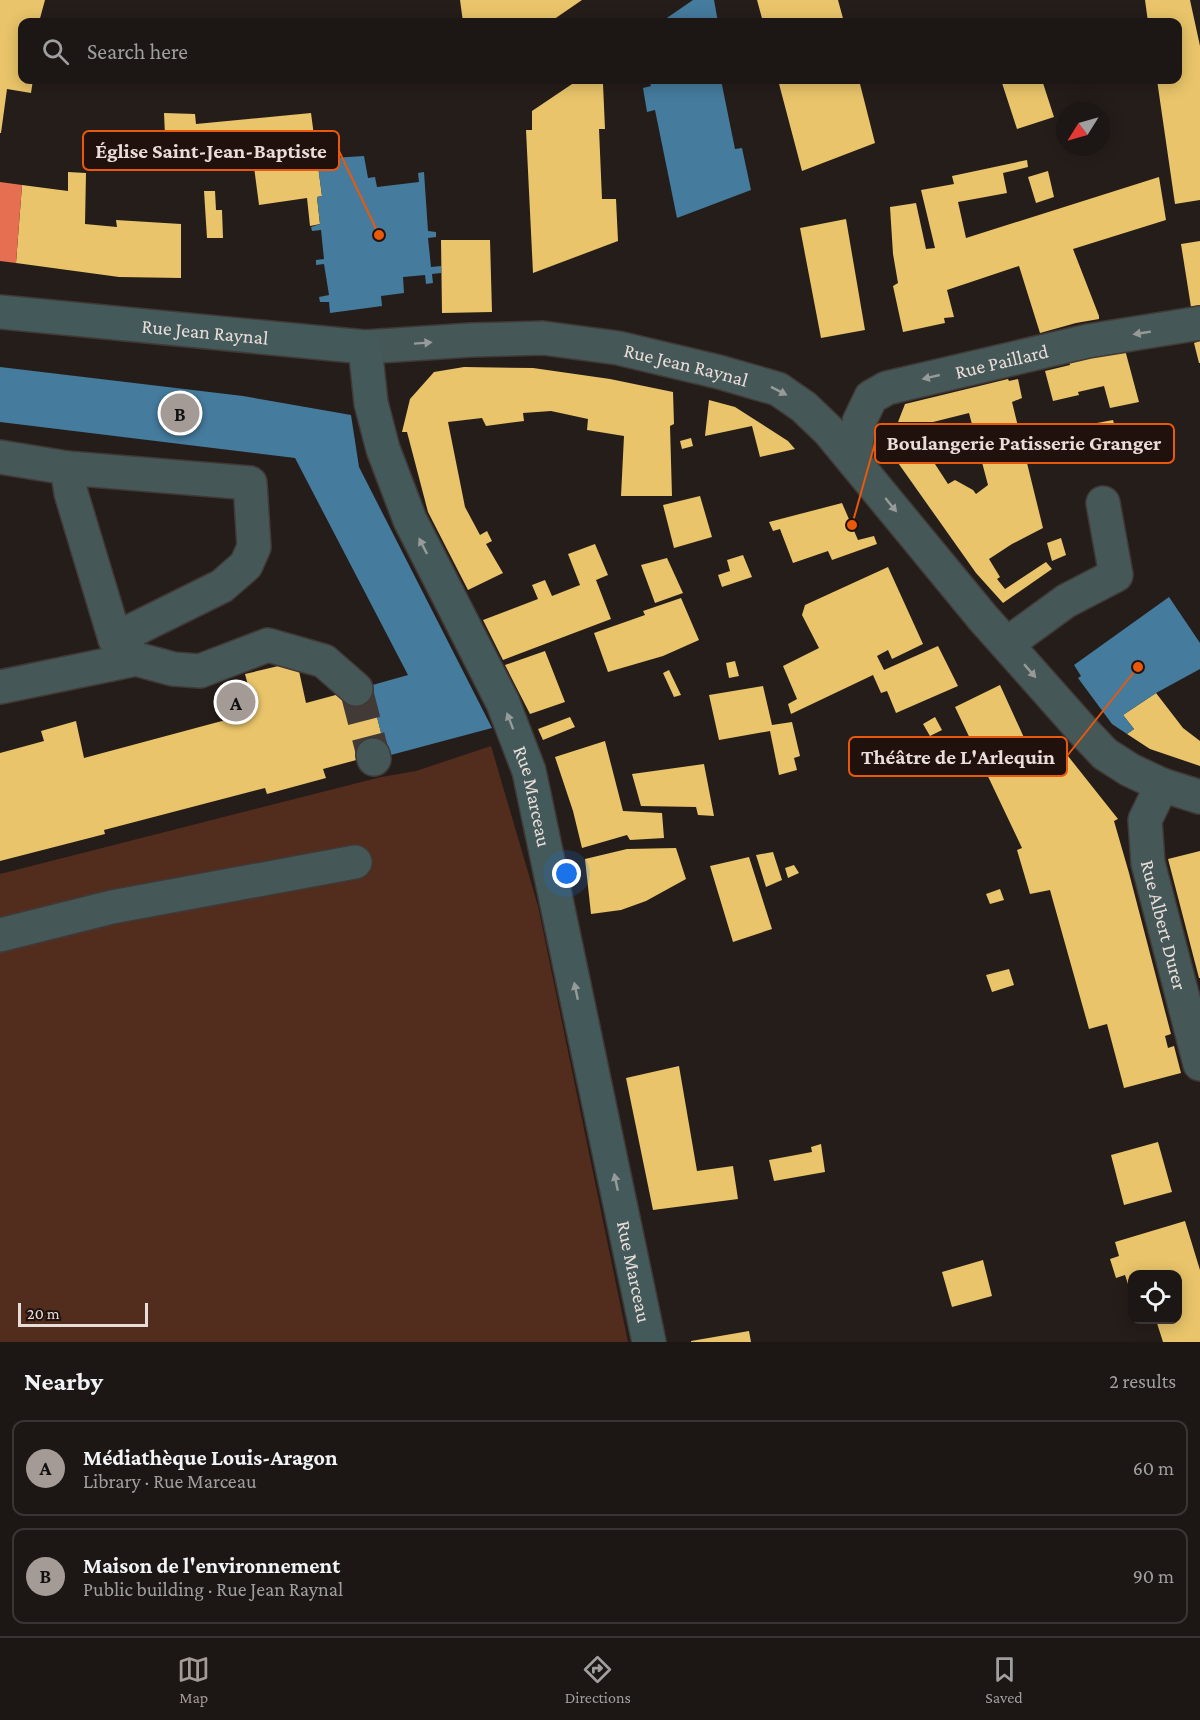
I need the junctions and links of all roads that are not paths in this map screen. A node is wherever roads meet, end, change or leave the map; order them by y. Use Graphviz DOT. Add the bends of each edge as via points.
graph roads {
  1 [pos="0,312"];
  2 [pos="1200,324"];
  3 [pos="365,347"];
  4 [pos="0,457"];
  5 [pos="854,460"];
  6 [pos="67,468"];
  7 [pos="1103,503"];
  8 [pos="1007,644"];
  9 [pos="126,649"];
  10 [pos="0,687"];
  11 [pos="356,689"];
  12 [pos="1162,785"];
  13 [pos="1200,797"];
  14 [pos="355,862"];
  15 [pos="0,935"];
  16 [pos="1200,1064"];
  17 [pos="649,1342"];
  1 -- 3 [label="main road, Rue Jean Raynal"];
  2 -- 5 [label="street, Rue Paillard, one-way" via="1088,341 887,388 871,397 859,422"];
  3 -- 5 [label="street, Rue Jean Raynal, one-way" via="543,338 618,348 778,389 804,407"];
  17 -- 3 [label="main road, Rue Marceau, one-way" via="529,771 503,703 410,520 370,404"];
  4 -- 6 [label="street"];
  5 -- 8 [label="street, Rue Jean Raynal, one-way"];
  6 -- 9 [label="street" via="71,493"];
  6 -- 9 [label="street" via="250,483 254,547 246,565 222,586"];
  7 -- 8 [label="street" via="1116,575 1066,601"];
  8 -- 12 [label="street, Rue Jean Raynal, one-way" via="1105,754"];
  9 -- 10 [label="street"];
  9 -- 11 [label="street" via="173,669 200,671 268,645 324,661"];
  12 -- 13 [label="street, Rue Jean Raynal"];
  12 -- 16 [label="street, Rue Albert Durer" via="1145,820 1148,862"];
  14 -- 15 [label="street" via="112,907"];
}
